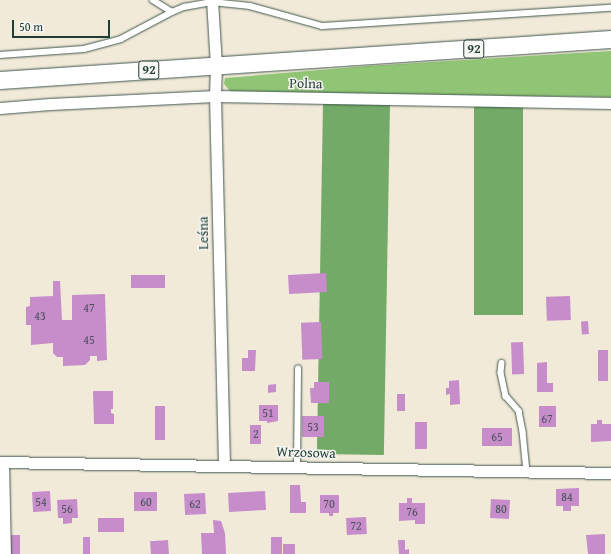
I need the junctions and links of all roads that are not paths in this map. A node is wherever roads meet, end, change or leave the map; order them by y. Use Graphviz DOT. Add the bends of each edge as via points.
graph roads {
  1 [pos="153,0"];
  2 [pos="212,1"];
  3 [pos="611,8"];
  4 [pos="172,12"];
  5 [pos="611,39"];
  6 [pos="0,55"];
  7 [pos="216,66"];
  8 [pos="0,80"];
  9 [pos="215,96"];
  10 [pos="611,103"];
  11 [pos="0,108"];
  12 [pos="502,363"];
  13 [pos="298,369"];
  14 [pos="1,462"];
  15 [pos="224,465"];
  16 [pos="297,468"];
  17 [pos="527,472"];
  18 [pos="611,474"];
  19 [pos="5,554"];
  1 -- 4 [label="lane"];
  2 -- 3 [label="lane" via="250,6 322,26"];
  2 -- 4 [label="lane"];
  2 -- 7 [label="street, Leśna"];
  4 -- 6 [label="lane" via="121,39 84,49"];
  5 -- 7 [label="main road, 92"];
  7 -- 8 [label="main road, 92"];
  7 -- 9 [label="street, Leśna"];
  9 -- 10 [label="street, Polna"];
  9 -- 11 [label="street, Polna"];
  9 -- 15 [label="street, Leśna"];
  12 -- 17 [label="lane" via="501,373 506,396 519,411 524,432"];
  13 -- 16 [label="lane"];
  14 -- 15 [label="street, Wrzosowa"];
  14 -- 19 [label="street"];
  15 -- 16 [label="street, Wrzosowa"];
  16 -- 17 [label="street, Wrzosowa"];
  17 -- 18 [label="street, Wrzosowa"];
}
